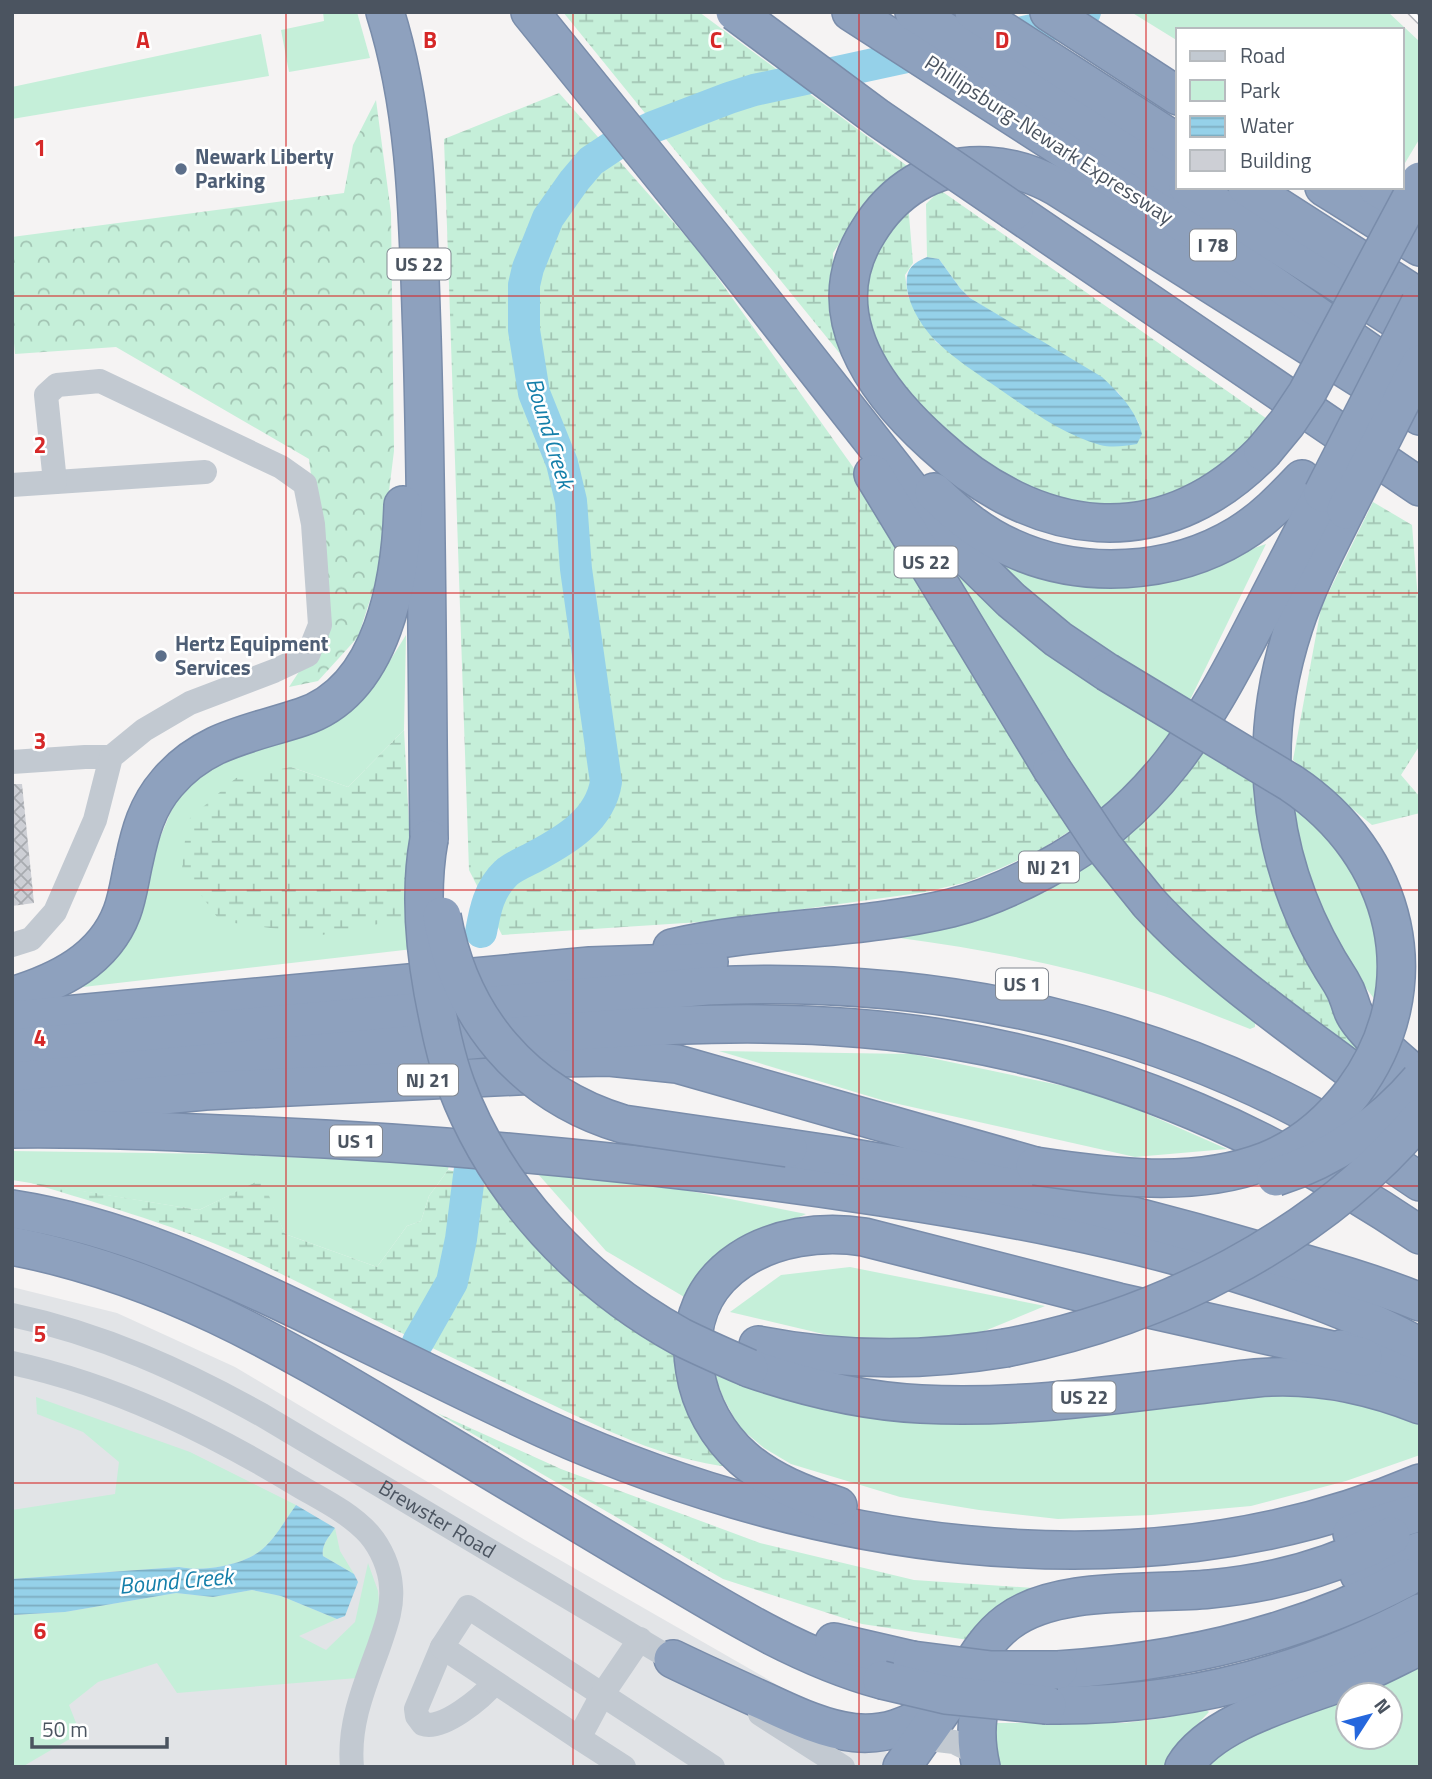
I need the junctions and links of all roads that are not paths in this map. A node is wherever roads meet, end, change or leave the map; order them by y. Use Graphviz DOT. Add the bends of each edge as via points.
graph roads {
  1 [pos="385,12"];
  2 [pos="530,12"];
  3 [pos="735,12"];
  4 [pos="851,12"];
  5 [pos="914,12"];
  6 [pos="974,12"];
  7 [pos="1049,12"];
  8 [pos="1080,12"];
  9 [pos="1168,72"];
  10 [pos="1176,91"];
  11 [pos="1176,142"];
  12 [pos="1176,180"];
  13 [pos="1420,181"];
  14 [pos="1191,189"];
  15 [pos="1250,189"];
  16 [pos="1327,189"];
  17 [pos="1380,189"];
  18 [pos="1420,213"];
  19 [pos="1420,247"];
  20 [pos="1420,300"];
  21 [pos="1420,335"];
  22 [pos="804,353"];
  23 [pos="1420,364"];
  24 [pos="423,380"];
  25 [pos="1420,388"];
  26 [pos="1420,416"];
  27 [pos="871,439"];
  28 [pos="205,472"];
  29 [pos="55,482"];
  30 [pos="12,485"];
  31 [pos="1420,487"];
  32 [pos="1324,494"];
  33 [pos="111,757"];
  34 [pos="12,762"];
  35 [pos="429,839"];
  36 [pos="12,945"];
  37 [pos="590,966"];
  38 [pos="12,996"];
  39 [pos="1350,996"];
  40 [pos="12,1020"];
  41 [pos="12,1048"];
  42 [pos="1420,1055"];
  43 [pos="127,1071"];
  44 [pos="1420,1079"];
  45 [pos="12,1081"];
  46 [pos="12,1110"];
  47 [pos="842,1113"];
  48 [pos="1420,1118"];
  49 [pos="1420,1123"];
  50 [pos="12,1129"];
  51 [pos="1420,1152"];
  52 [pos="1035,1166"];
  53 [pos="699,1172"];
  54 [pos="1420,1182"];
  55 [pos="12,1209"];
  56 [pos="1420,1235"];
  57 [pos="12,1246"];
  58 [pos="1420,1302"];
  59 [pos="295,1308"];
  60 [pos="12,1315"];
  61 [pos="1420,1347"];
  62 [pos="753,1357"];
  63 [pos="1363,1357"];
  64 [pos="12,1363"];
  65 [pos="1420,1382"];
  66 [pos="1420,1405"];
  67 [pos="1420,1483"];
  68 [pos="1420,1512"];
  69 [pos="1420,1520"];
  70 [pos="963,1544"];
  71 [pos="1420,1551"];
  72 [pos="1420,1571"];
  73 [pos="673,1579"];
  74 [pos="1420,1613"];
  75 [pos="640,1639"];
  76 [pos="1420,1646"];
  77 [pos="442,1647"];
  78 [pos="673,1659"];
  79 [pos="494,1684"];
  80 [pos="957,1689"];
  81 [pos="602,1695"];
  82 [pos="579,1738"];
  83 [pos="911,1753"];
  84 [pos="980,1760"];
  85 [pos="352,1767"];
  86 [pos="624,1767"];
  87 [pos="713,1767"];
  88 [pos="843,1767"];
  89 [pos="1184,1767"];
  1 -- 24 [label="highway, US 22" via="411,149"];
  2 -- 22 [label="highway, US 22"];
  3 -- 31 [label="highway, bridge" via="869,111"];
  4 -- 25 [label="highway, Phillipsburg-Newark Expressway / I 78" via="1250,269"];
  5 -- 12 [label="highway, Phillipsburg-Newark Expressway"];
  6 -- 11 [label="highway"];
  7 -- 9 [label="highway"];
  8 -- 9 [label="highway"];
  9 -- 10 [label="highway"];
  13 -- 26 [label="highway, bridge" via="1312,386 1287,423 1237,477 1212,495 1183,509 1143,519 1078,522 1006,498 974,478 927,438 866,364 852,328 848,300 862,241 888,205 910,187 951,170 1014,169 1057,187"];
  14 -- 21 [label="highway, Phillipsburg-Newark Expressway / I 78"];
  15 -- 20 [label="highway"];
  16 -- 19 [label="highway"];
  17 -- 18 [label="highway"];
  20 -- 32 [label="highway, bridge" via="1377,384 1358,401 1327,449"];
  22 -- 27 [label="highway"];
  22 -- 49 [label="highway, US 22, bridge" via="869,468 1103,846 1149,903 1211,962"];
  23 -- 32 [label="highway, bridge"];
  24 -- 35 [label="highway, US 22"];
  24 -- 38 [label="highway" via="405,458 403,529 394,589 379,636 358,676 340,696 317,711 225,741 180,768 146,817 124,904 107,940 75,970"];
  27 -- 32 [label="highway" via="893,447 953,511 987,535 1026,554 1084,567 1155,566 1205,552"];
  27 -- 52 [label="highway, bridge" via="981,572 1058,639 1327,810 1372,868 1385,897 1396,944 1395,993 1383,1039 1359,1083 1324,1124 1281,1154 1236,1170 1182,1177 1094,1175"];
  28 -- 29 [label="street"];
  29 -- 30 [label="street"];
  29 -- 33 [label="street" via="46,395 57,385 100,381 281,467 305,484 313,524 320,625 309,654 190,703 144,730"];
  32 -- 37 [label="highway, NJ 21" via="1191,740 1135,805 1079,849 1015,885 952,907 873,922 690,944"];
  32 -- 39 [label="highway" via="1306,593 1285,656 1272,758 1278,831 1292,888 1316,941"];
  33 -- 34 [label="street"];
  33 -- 36 [label="street" via="95,820 55,912 31,939"];
  35 -- 58 [label="highway, bridge" via="438,869 448,944 476,1010 534,1080 571,1104 623,1124 951,1175 1112,1210 1313,1266"];
  35 -- 62 [label="highway, US 22, bridge" via="423,872 427,953 436,1007 456,1084 475,1130 509,1185 580,1264 624,1293"];
  37 -- 40 [label="highway, US 1"];
  37 -- 51 [label="highway, US 1" via="826,960 925,968 1025,985 1154,1020 1226,1048 1334,1100"];
  39 -- 42 [label="highway"];
  39 -- 44 [label="highway" via="1353,1012"];
  41 -- 54 [label="highway" via="686,987 791,983 891,989 1020,1008 1147,1043 1296,1107"];
  43 -- 45 [label="highway"];
  43 -- 47 [label="highway" via="620,1058 677,1064"];
  43 -- 56 [label="highway" via="691,1024 800,1024 918,1035 1048,1061 1178,1103 1301,1161"];
  44 -- 52 [label="highway, NJ 21, bridge" via="1378,1121 1338,1149 1293,1171 1246,1185 1164,1193 1113,1186"];
  46 -- 47 [label="highway, NJ 21" via="192,1092 606,1072 729,1087"];
  47 -- 52 [label="highway, NJ 21"];
  48 -- 62 [label="highway, bridge" via="1348,1190 1296,1230 1185,1290 1125,1314 1044,1340 958,1355"];
  50 -- 53 [label="highway, US 1" via="339,1139"];
  53 -- 61 [label="highway, US 1" via="962,1210 1156,1250 1315,1299"];
  53 -- 63 [label="highway" via="1230,1311"];
  55 -- 59 [label="highway" via="146,1243"];
  57 -- 73 [label="highway" via="106,1269 225,1317"];
  59 -- 68 [label="highway" via="329,1336 553,1452 658,1497 740,1525 847,1551 1005,1570 1149,1569 1286,1550"];
  59 -- 70 [label="highway" via="553,1432 675,1480 834,1525"];
  60 -- 75 [label="street, Brewster Road" via="102,1340 214,1389"];
  62 -- 66 [label="highway, US 22" via="825,1390 920,1404 1030,1402 1293,1377 1347,1382"];
  63 -- 65 [label="highway"];
  63 -- 70 [label="highway" via="850,1235 794,1237 738,1261 705,1300 692,1343 699,1391 725,1438 754,1467 793,1489"];
  64 -- 85 [label="street" via="98,1388 187,1425 326,1502 370,1535 388,1570 391,1600 387,1624 358,1703"];
  67 -- 70 [label="highway" via="1320,1517 1224,1537 1094,1548"];
  69 -- 80 [label="highway" via="1346,1559 1286,1577 1210,1589 1079,1597 1042,1604 999,1629"];
  71 -- 84 [label="highway" via="1314,1588 1254,1603 1079,1619 1041,1629 1009,1653 986,1687 978,1714"];
  72 -- 73 [label="highway, bridge" via="1342,1607 1251,1638 1156,1660 1058,1670 991,1670 912,1660 795,1631"];
  73 -- 74 [label="highway, bridge" via="842,1668 946,1695 1047,1705 1126,1703 1222,1688 1316,1661"];
  75 -- 78 [label="street, Brewster Road"];
  75 -- 81 [label="street"];
  76 -- 89 [label="highway" via="1230,1725 1199,1746"];
  77 -- 79 [label="street"];
  77 -- 79 [label="street" via="416,1709 423,1724 436,1726 482,1698"];
  77 -- 81 [label="street" via="468,1607"];
  78 -- 80 [label="highway" via="811,1723 846,1733 901,1728"];
  78 -- 88 [label="street, Brewster Road"];
  79 -- 82 [label="street"];
  80 -- 83 [label="highway"];
  81 -- 82 [label="street"];
  81 -- 87 [label="street"];
  82 -- 86 [label="street"];
  83 -- 84 [label="street" via="954,1742"];
}
